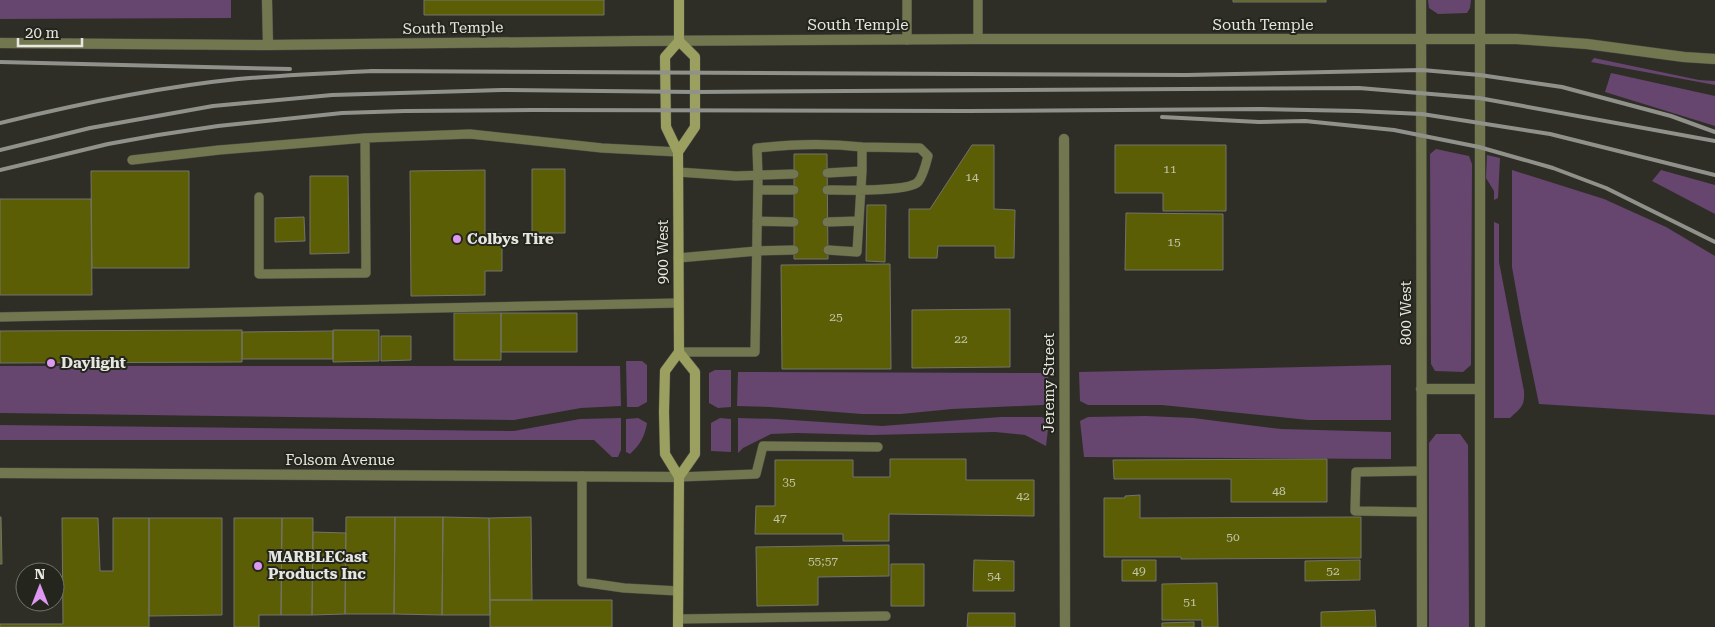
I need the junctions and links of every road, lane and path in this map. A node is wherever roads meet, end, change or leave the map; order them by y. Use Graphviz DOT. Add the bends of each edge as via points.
graph roads {
  1 [pos="267,0"];
  2 [pos="679,0"];
  3 [pos="907,0"];
  4 [pos="978,0"];
  5 [pos="1421,0"];
  6 [pos="1480,0"];
  7 [pos="978,39"];
  8 [pos="907,40"];
  9 [pos="1422,40"];
  10 [pos="1480,40"];
  11 [pos="679,41"];
  12 [pos="0,43"];
  13 [pos="268,45"];
  14 [pos="1715,59"];
  15 [pos="365,138"];
  16 [pos="1064,139"];
  17 [pos="862,147"];
  18 [pos="678,152"];
  19 [pos="132,160"];
  20 [pos="862,171"];
  21 [pos="678,172"];
  22 [pos="827,173"];
  23 [pos="794,174"];
  24 [pos="758,176"];
  25 [pos="758,190"];
  26 [pos="794,190"];
  27 [pos="827,190"];
  28 [pos="861,190"];
  29 [pos="259,197"];
  30 [pos="757,220"];
  31 [pos="859,221"];
  32 [pos="794,222"];
  33 [pos="827,222"];
  34 [pos="794,250"];
  35 [pos="828,250"];
  36 [pos="757,251"];
  37 [pos="678,258"];
  38 [pos="678,303"];
  39 [pos="0,317"];
  40 [pos="679,352"];
  41 [pos="1480,389"];
  42 [pos="1421,390"];
  43 [pos="878,447"];
  44 [pos="1421,471"];
  45 [pos="0,473"];
  46 [pos="582,476"];
  47 [pos="679,476"];
  48 [pos="1422,512"];
  49 [pos="678,591"];
  50 [pos="886,616"];
  51 [pos="678,623"];
  52 [pos="1065,627"];
  53 [pos="1422,627"];
  54 [pos="1480,627"];
  1 -- 13 [label="street"];
  2 -- 11 [label="main road"];
  3 -- 8 [label="lane"];
  4 -- 7 [label="lane"];
  5 -- 9 [label="street, 800 West"];
  6 -- 10 [label="street"];
  7 -- 8 [label="street, South Temple"];
  7 -- 9 [label="street, South Temple"];
  8 -- 11 [label="street, South Temple"];
  9 -- 10 [label="street, South Temple"];
  9 -- 42 [label="street, 800 West"];
  10 -- 14 [label="street, South Temple" via="1561,42"];
  10 -- 41 [label="street"];
  11 -- 13 [label="street, South Temple"];
  11 -- 18 [label="main road, 900 West" via="665,57 666,127"];
  11 -- 18 [label="main road" via="694,57 695,127"];
  12 -- 13 [label="street, South Temple"];
  15 -- 18 [label="lane" via="470,134 602,148"];
  15 -- 19 [label="lane"];
  15 -- 29 [label="lane" via="366,273 259,274"];
  16 -- 52 [label="street, Jeremy Street"];
  17 -- 20 [label="lane"];
  17 -- 24 [label="lane" via="787,144 757,148"];
  17 -- 28 [label="lane" via="920,148 928,156 918,182 910,186"];
  18 -- 21 [label="main road, 900 West"];
  20 -- 22 [label="lane"];
  20 -- 28 [label="lane"];
  21 -- 24 [label="lane"];
  21 -- 37 [label="main road, 900 West"];
  23 -- 24 [label="lane"];
  24 -- 25 [label="lane"];
  25 -- 26 [label="lane"];
  25 -- 30 [label="lane"];
  27 -- 28 [label="lane"];
  28 -- 31 [label="lane"];
  30 -- 32 [label="lane"];
  30 -- 36 [label="lane"];
  31 -- 33 [label="lane"];
  31 -- 35 [label="lane" via="857,252"];
  34 -- 36 [label="lane"];
  36 -- 37 [label="lane"];
  36 -- 40 [label="lane" via="755,352"];
  37 -- 38 [label="main road, 900 West"];
  38 -- 39 [label="lane"];
  38 -- 40 [label="main road, 900 West"];
  40 -- 47 [label="main road" via="665,371 664,412 665,454"];
  40 -- 47 [label="main road" via="695,372 695,454"];
  41 -- 42 [label="street"];
  41 -- 54 [label="street"];
  42 -- 44 [label="street, 800 West"];
  43 -- 47 [label="lane" via="763,446 756,474"];
  44 -- 48 [label="street, 800 West"];
  44 -- 48 [label="lane" via="1356,472 1355,510"];
  45 -- 46 [label="street, Folsom Avenue"];
  46 -- 47 [label="street, Folsom Avenue"];
  46 -- 49 [label="lane" via="582,582"];
  47 -- 49 [label="main road"];
  48 -- 53 [label="street, 800 West"];
  49 -- 51 [label="main road"];
  50 -- 51 [label="lane"];
}
